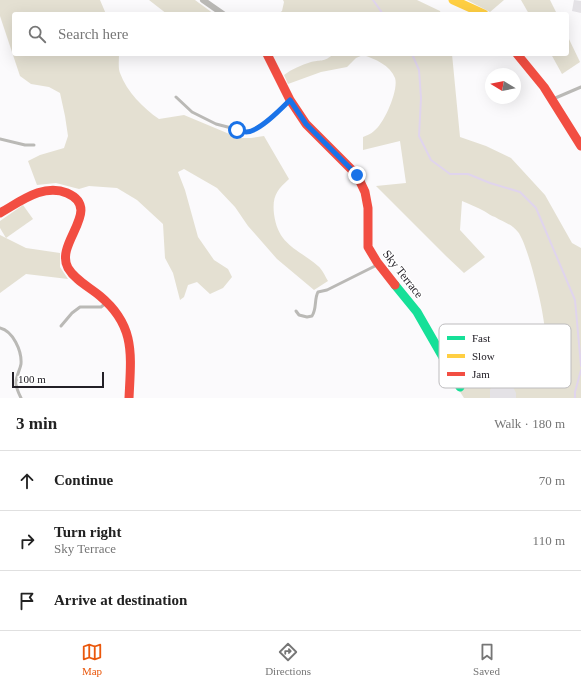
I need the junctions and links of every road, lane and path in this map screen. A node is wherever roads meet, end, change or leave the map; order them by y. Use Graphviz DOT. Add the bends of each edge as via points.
graph roads {
  1 [pos="202,0"];
  2 [pos="452,0"];
  3 [pos="220,12"];
  4 [pos="479,12"];
  5 [pos="268,56"];
  6 [pos="519,56"];
  7 [pos="581,87"];
  8 [pos="176,97"];
  9 [pos="553,99"];
  10 [pos="290,100"];
  11 [pos="0,139"];
  12 [pos="34,145"];
  13 [pos="581,146"];
  14 [pos="0,213"];
  15 [pos="379,264"];
  16 [pos="107,302"];
  17 [pos="296,311"];
  18 [pos="61,326"];
  19 [pos="0,328"];
  20 [pos="439,350"];
  21 [pos="20,398"];
  22 [pos="129,398"];
  1 -- 3 [label="street"];
  2 -- 4 [label="street"];
  5 -- 10 [label="street, Sky Terrace"];
  6 -- 9 [label="street"];
  7 -- 9 [label="lane"];
  8 -- 10 [label="lane" via="192,112 216,124 247,132 272,117"];
  9 -- 13 [label="street"];
  10 -- 15 [label="street, Sky Terrace" via="306,124 357,175 365,192 368,208 368,246"];
  11 -- 12 [label="lane"];
  14 -- 16 [label="street" via="37,193 53,189 62,190 78,199 82,212 66,247 66,264 72,274"];
  15 -- 17 [label="lane" via="318,292 312,316 299,315"];
  15 -- 20 [label="street, Sky Terrace" via="417,312"];
  16 -- 18 [label="lane" via="100,308 80,307"];
  16 -- 22 [label="street" via="128,332"];
  19 -- 21 [label="lane" via="9,332 19,352 21,363 16,382"];
}
